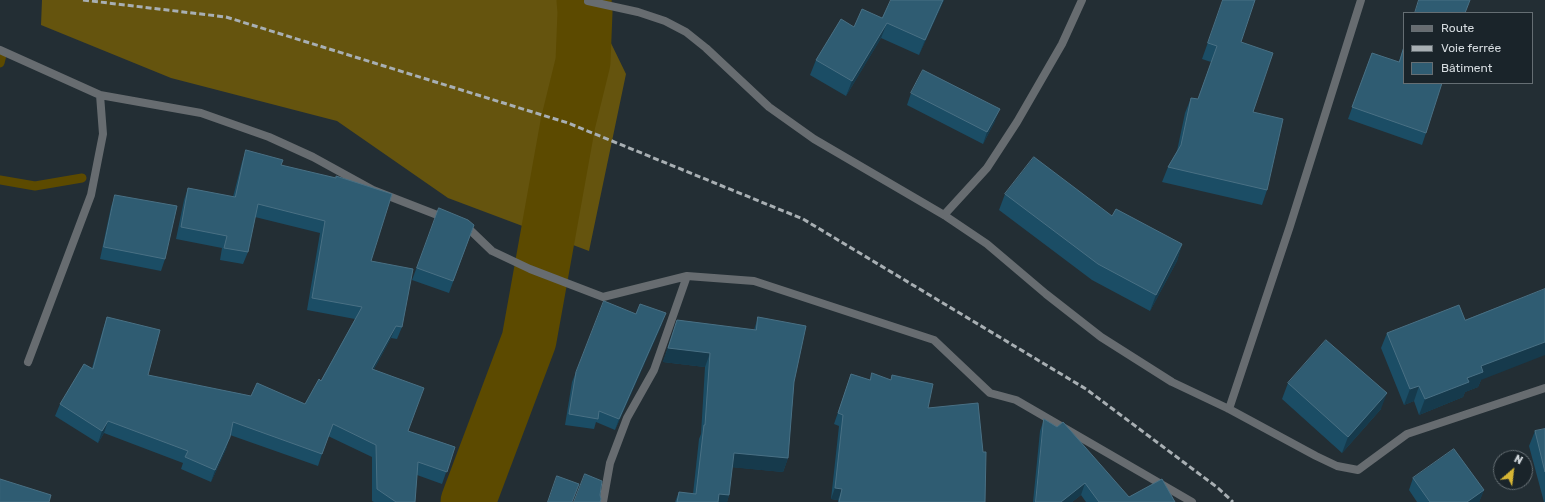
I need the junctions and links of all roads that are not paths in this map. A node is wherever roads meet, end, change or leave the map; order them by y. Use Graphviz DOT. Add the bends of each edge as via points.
graph roads {
  1 [pos="1082,0"];
  2 [pos="1360,0"];
  3 [pos="588,1"];
  4 [pos="0,50"];
  5 [pos="100,95"];
  6 [pos="944,215"];
  7 [pos="687,276"];
  8 [pos="28,362"];
  9 [pos="1545,388"];
  10 [pos="1229,409"];
  11 [pos="603,502"];
  12 [pos="1192,502"];
  1 -- 6 [label="street" via="1062,44 1017,122 987,168"];
  2 -- 10 [label="street" via="1290,226"];
  3 -- 6 [label="street" via="638,12 665,21 686,32 769,107 801,130"];
  4 -- 5 [label="street"];
  5 -- 7 [label="street" via="201,112 269,137 313,157 373,190 467,227 492,251 603,297"];
  5 -- 8 [label="street" via="103,134 91,195"];
  6 -- 10 [label="street" via="987,244 1101,337 1172,382"];
  7 -- 11 [label="street" via="654,370 627,418 610,463"];
  7 -- 12 [label="street" via="754,281 934,340 990,393 1016,400"];
  9 -- 10 [label="street" via="1407,434 1358,470 1337,466"];
}
